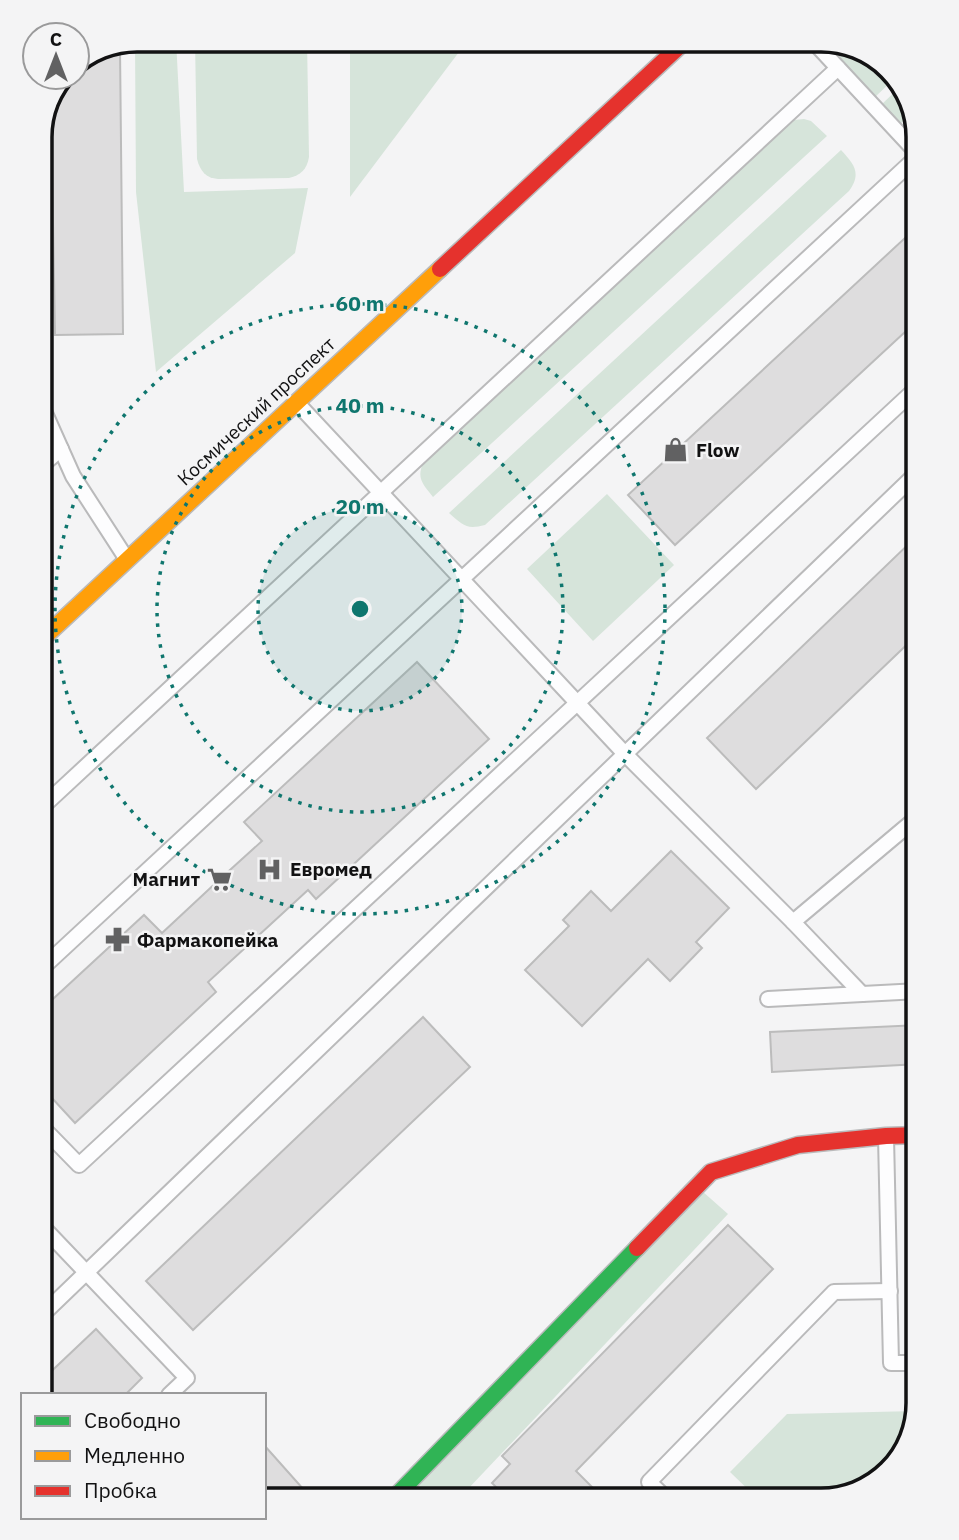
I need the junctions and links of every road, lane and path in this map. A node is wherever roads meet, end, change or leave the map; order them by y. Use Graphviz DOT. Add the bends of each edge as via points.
graph roads {
  1 [pos="672,53"];
  2 [pos="824,53"];
  3 [pos="838,68"];
  4 [pos="906,141"];
  5 [pos="906,167"];
  6 [pos="906,398"];
  7 [pos="296,402"];
  8 [pos="53,431"];
  9 [pos="61,449"];
  10 [pos="53,456"];
  11 [pos="906,484"];
  12 [pos="381,493"];
  13 [pos="127,561"];
  14 [pos="461,579"];
  15 [pos="53,629"];
  16 [pos="577,703"];
  17 [pos="625,754"];
  18 [pos="53,796"];
  19 [pos="906,827"];
  20 [pos="793,922"];
  21 [pos="53,958"];
  22 [pos="906,992"];
  23 [pos="862,994"];
  24 [pos="768,999"];
  25 [pos="906,1135"];
  26 [pos="886,1136"];
  27 [pos="53,1138"];
  28 [pos="53,1238"];
  29 [pos="87,1273"];
  30 [pos="890,1291"];
  31 [pos="53,1305"];
  32 [pos="906,1363"];
  33 [pos="171,1393"];
  34 [pos="404,1487"];
  35 [pos="655,1488"];
  1 -- 7 [label="main road, Космический проспект"];
  2 -- 3 [label="lane"];
  3 -- 4 [label="lane"];
  3 -- 12 [label="lane"];
  5 -- 14 [label="lane"];
  6 -- 16 [label="lane"];
  7 -- 12 [label="lane"];
  7 -- 13 [label="main road, Космический проспект"];
  8 -- 9 [label="lane"];
  9 -- 10 [label="lane"];
  9 -- 13 [label="lane"];
  11 -- 17 [label="lane"];
  12 -- 14 [label="lane"];
  12 -- 18 [label="lane"];
  13 -- 15 [label="main road, Космический проспект"];
  14 -- 16 [label="lane"];
  14 -- 21 [label="lane"];
  16 -- 17 [label="lane"];
  16 -- 27 [label="lane" via="79,1165"];
  17 -- 20 [label="lane"];
  17 -- 29 [label="lane"];
  19 -- 20 [label="lane"];
  20 -- 23 [label="lane"];
  22 -- 23 [label="lane"];
  23 -- 24 [label="lane"];
  25 -- 26 [label="main road"];
  26 -- 30 [label="lane"];
  26 -- 34 [label="main road" via="799,1145 711,1172"];
  28 -- 29 [label="lane"];
  29 -- 31 [label="lane"];
  29 -- 33 [label="lane" via="187,1378"];
  30 -- 32 [label="lane" via="891,1363"];
  30 -- 35 [label="lane" via="834,1292 649,1482"];
}
